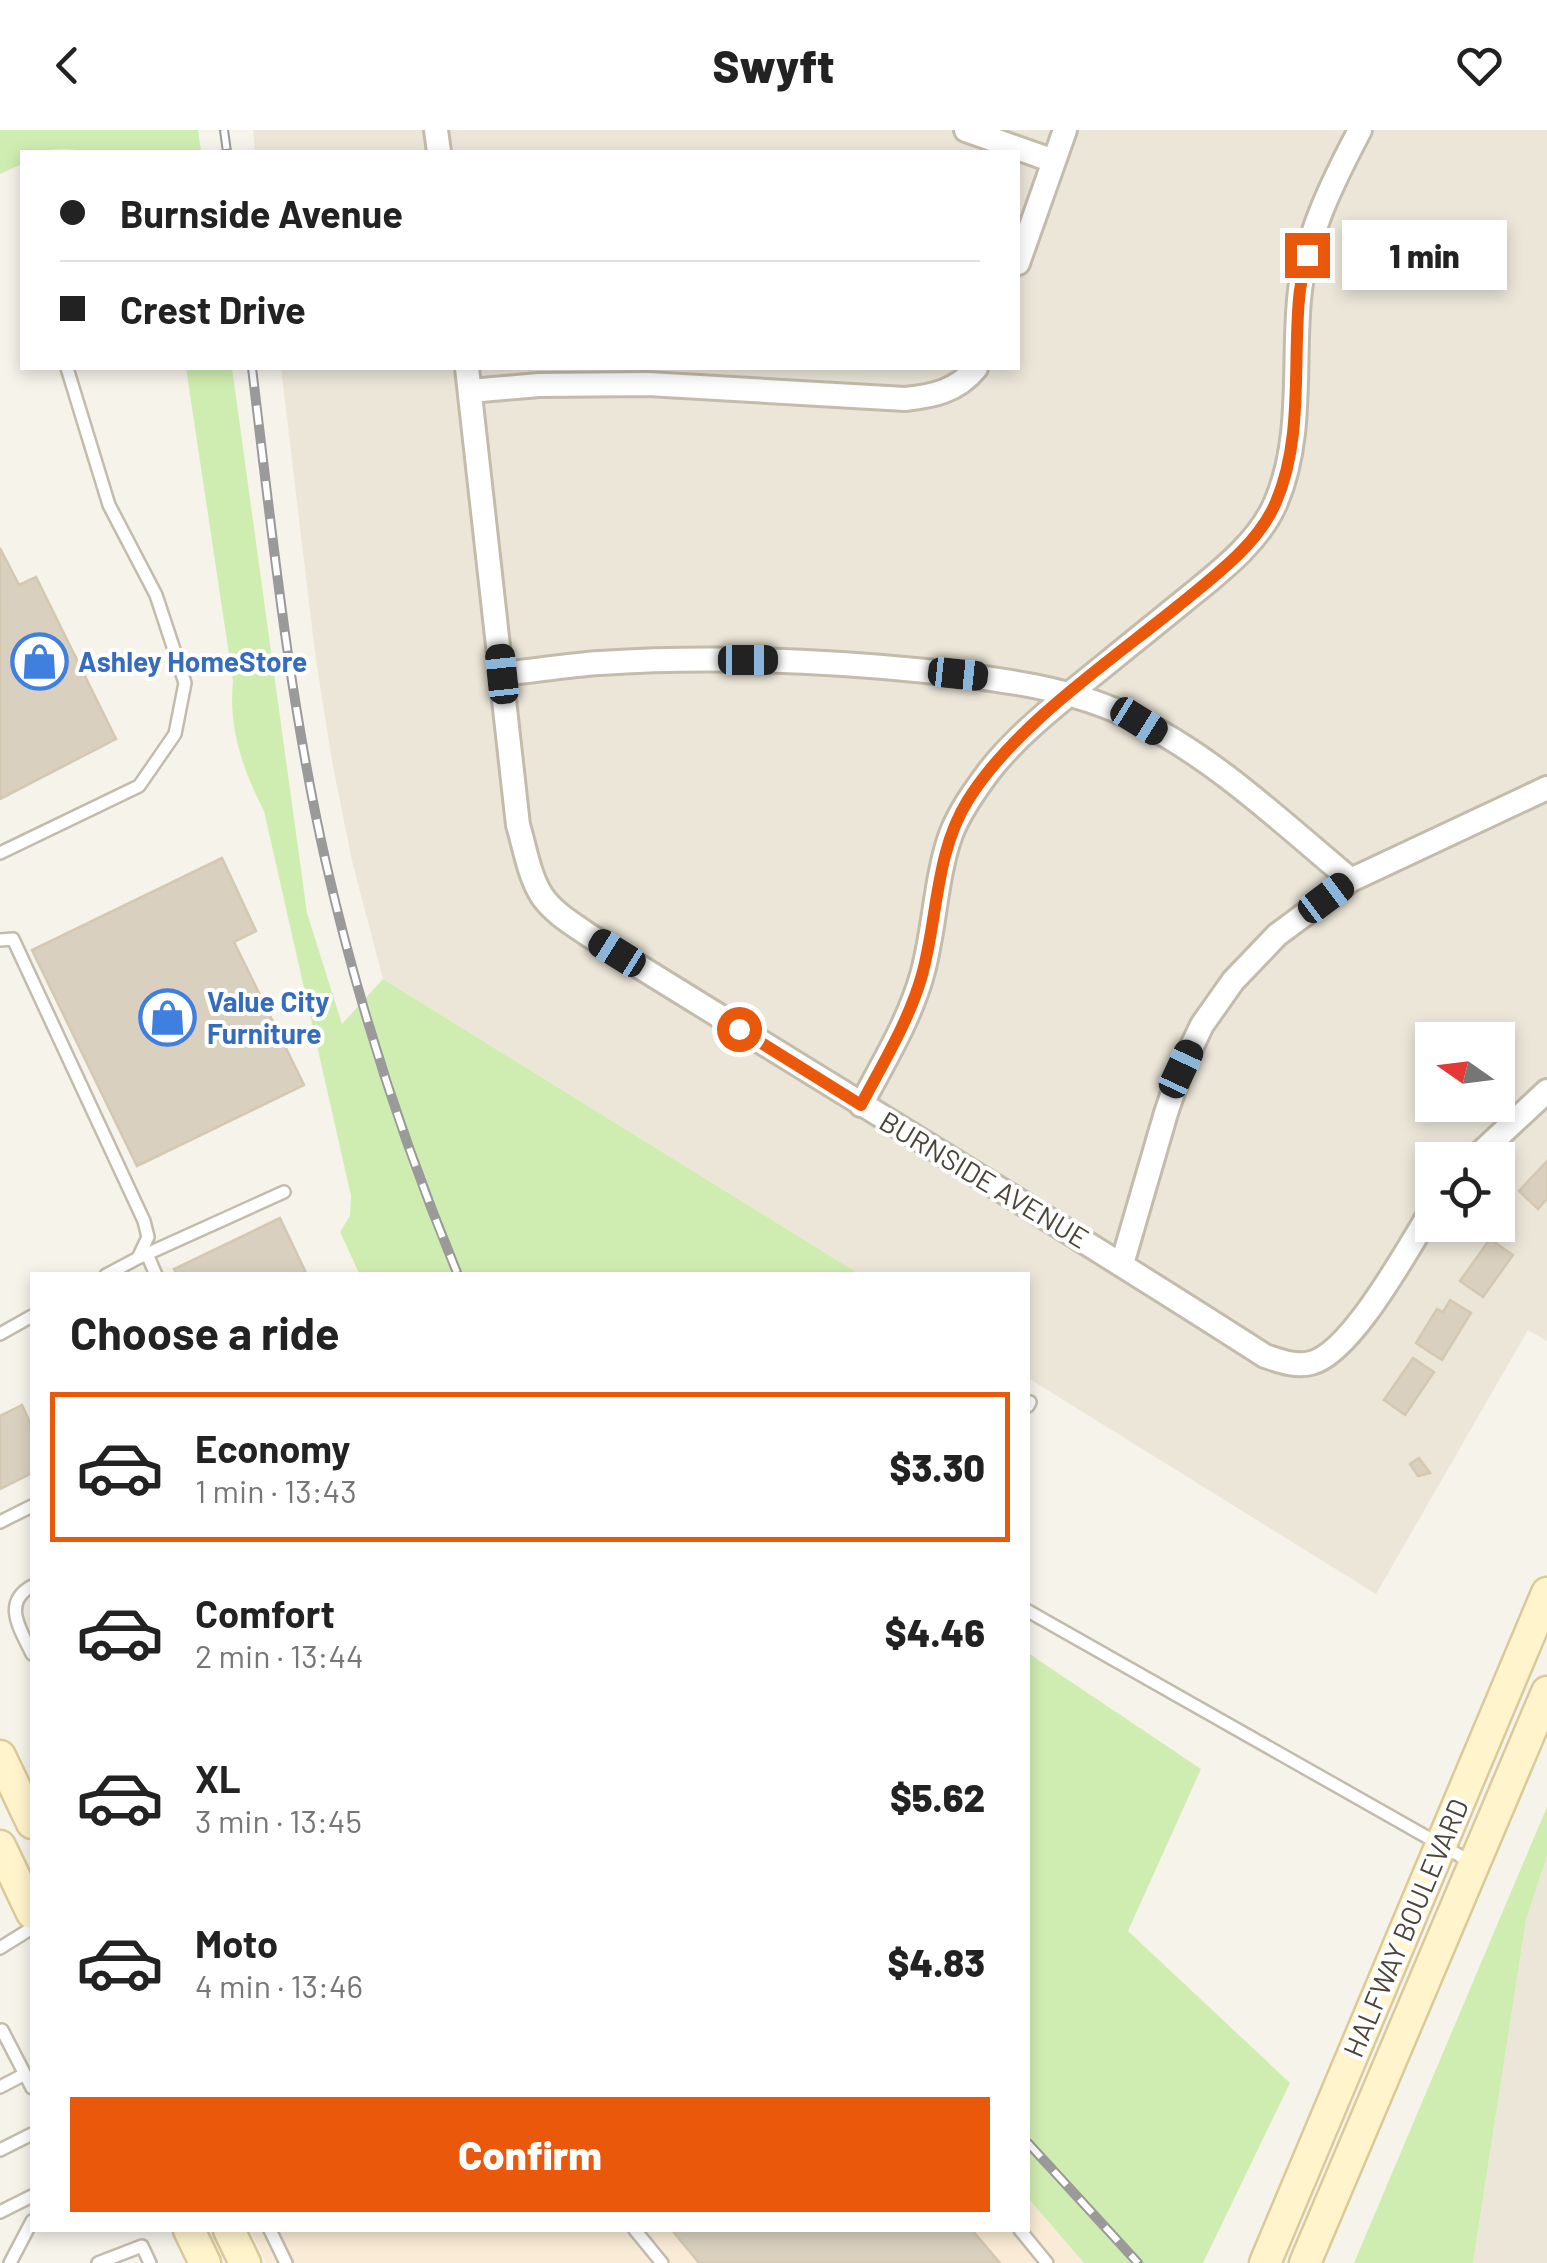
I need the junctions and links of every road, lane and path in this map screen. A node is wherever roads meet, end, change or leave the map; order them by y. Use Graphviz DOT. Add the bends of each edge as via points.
graph roads {
  1 [pos="966,130"];
  2 [pos="1065,130"];
  3 [pos="1360,130"];
  4 [pos="1054,161"];
  5 [pos="1020,257"];
  6 [pos="68,370"];
  7 [pos="974,370"];
  8 [pos="468,379"];
  9 [pos="502,674"];
  10 [pos="1070,693"];
  11 [pos="1547,788"];
  12 [pos="0,853"];
  13 [pos="1350,880"];
  14 [pos="0,940"];
  15 [pos="1547,1091"];
  16 [pos="861,1105"];
  17 [pos="1492,1142"];
  18 [pos="284,1192"];
  19 [pos="1415,1236"];
  20 [pos="142,1256"];
  21 [pos="1122,1264"];
  22 [pos="112,1272"];
  23 [pos="154,1272"];
  24 [pos="30,1317"];
  25 [pos="0,1334"];
  26 [pos="30,1507"];
  27 [pos="0,1522"];
  28 [pos="30,1587"];
  29 [pos="1547,1593"];
  30 [pos="1030,1613"];
  31 [pos="30,1649"];
  32 [pos="1547,1692"];
  33 [pos="0,1756"];
  34 [pos="30,1820"];
  35 [pos="0,1846"];
  36 [pos="1441,1846"];
  37 [pos="1475,1864"];
  38 [pos="30,1909"];
  39 [pos="30,1929"];
  40 [pos="0,1948"];
  41 [pos="1,2031"];
  42 [pos="25,2074"];
  43 [pos="30,2084"];
  44 [pos="0,2087"];
  45 [pos="30,2135"];
  46 [pos="0,2150"];
  47 [pos="30,2197"];
  48 [pos="0,2212"];
  49 [pos="30,2225"];
  50 [pos="191,2232"];
  51 [pos="230,2232"];
  52 [pos="271,2232"];
  53 [pos="637,2232"];
  54 [pos="1022,2232"];
  55 [pos="10,2263"];
  56 [pos="98,2263"];
  57 [pos="150,2263"];
  58 [pos="206,2263"];
  59 [pos="245,2263"];
  60 [pos="286,2263"];
  61 [pos="662,2263"];
  62 [pos="1047,2263"];
  63 [pos="1266,2263"];
  64 [pos="1305,2263"];
  1 -- 4 [label="street"];
  2 -- 4 [label="street"];
  3 -- 10 [label="street" via="1307,255 1292,432 1276,504 1222,570"];
  4 -- 5 [label="street"];
  6 -- 12 [label="lane" via="110,505 156,595 185,683 174,734 140,786"];
  7 -- 8 [label="street" via="937,396 905,399"];
  8 -- 9 [label="street, BURNSIDE AVENUE"];
  9 -- 10 [label="street" via="614,662 779,660 995,678"];
  9 -- 16 [label="street, BURNSIDE AVENUE" via="518,825 543,897 587,934"];
  10 -- 13 [label="street" via="1139,721 1189,752"];
  10 -- 16 [label="street" via="1023,734 968,801 940,874 922,978"];
  11 -- 13 [label="street"];
  13 -- 21 [label="street" via="1277,935 1202,1025 1181,1069"];
  14 -- 20 [label="lane" via="14,939 144,1221"];
  15 -- 17 [label="street"];
  16 -- 21 [label="street, BURNSIDE AVENUE"];
  18 -- 20 [label="lane"];
  19 -- 21 [label="street, BURNSIDE AVENUE" via="1356,1328 1332,1353 1312,1362 1288,1364 1265,1356"];
  20 -- 22 [label="lane"];
  20 -- 23 [label="lane"];
  24 -- 25 [label="lane"];
  26 -- 27 [label="lane"];
  28 -- 31 [label="lane" via="16,1602 16,1617"];
  29 -- 36 [label="main road, HALFWAY BOULEVARD"];
  30 -- 36 [label="lane"];
  32 -- 37 [label="main road, HALFWAY BOULEVARD"];
  33 -- 34 [label="main road"];
  35 -- 38 [label="main road"];
  36 -- 37 [label="lane"];
  36 -- 63 [label="main road, HALFWAY BOULEVARD"];
  37 -- 64 [label="main road, HALFWAY BOULEVARD"];
  39 -- 40 [label="lane"];
  41 -- 42 [label="lane"];
  42 -- 43 [label="lane"];
  42 -- 44 [label="lane"];
  45 -- 46 [label="lane"];
  47 -- 48 [label="lane"];
  49 -- 55 [label="lane"];
  50 -- 58 [label="main road"];
  51 -- 59 [label="main road"];
  52 -- 60 [label="lane"];
  53 -- 61 [label="lane"];
  54 -- 62 [label="lane"];
  56 -- 57 [label="lane" via="142,2246"];
}
